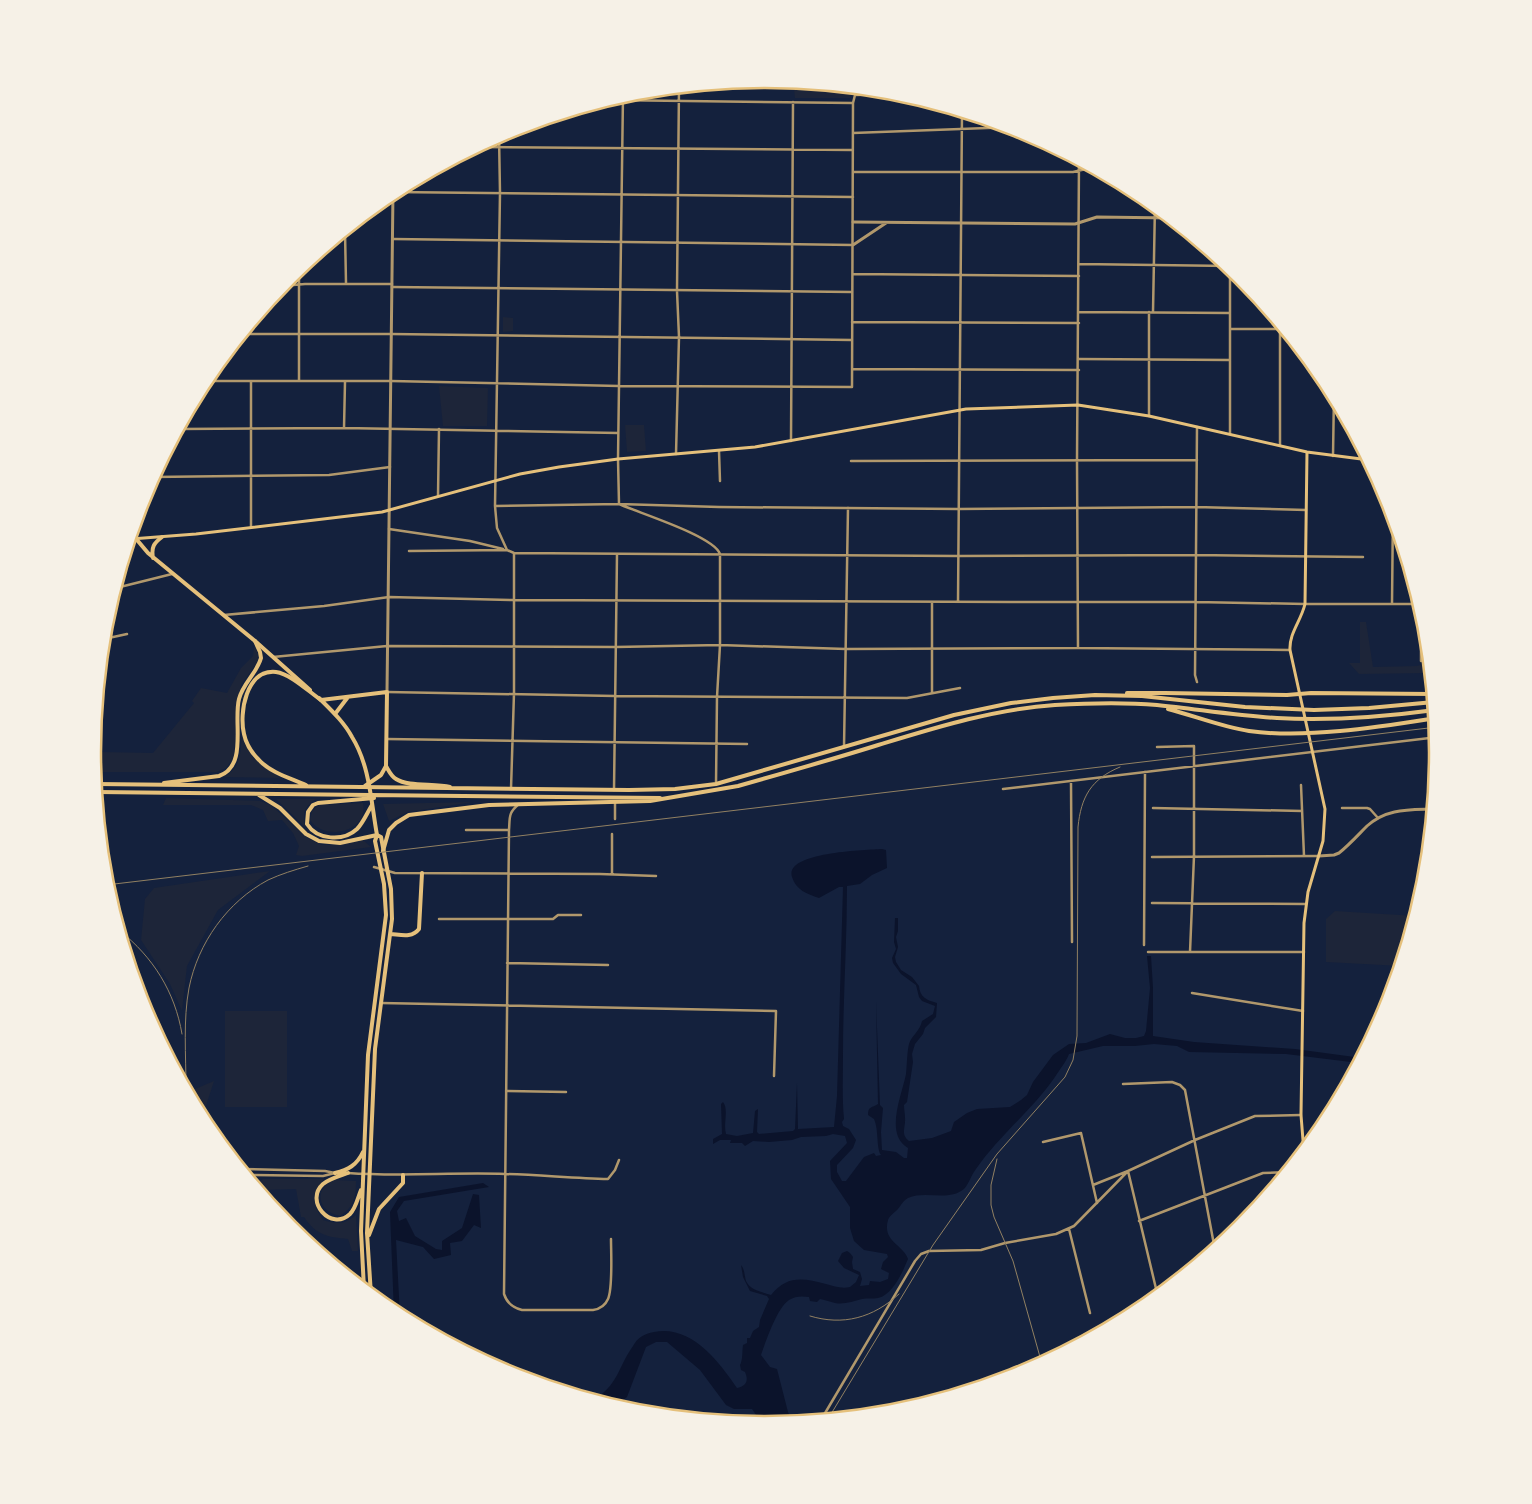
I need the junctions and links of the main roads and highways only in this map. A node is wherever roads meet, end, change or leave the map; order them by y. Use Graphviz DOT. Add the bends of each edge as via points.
graph roads {
  1 [pos="1307,452"];
  2 [pos="1363,459"];
  3 [pos="162,537"];
  4 [pos="137,539"];
  5 [pos="136,542"];
  6 [pos="153,558"];
  7 [pos="255,641"];
  8 [pos="1300,694"];
  9 [pos="1428,694"];
  10 [pos="1095,696"];
  11 [pos="348,697"];
  12 [pos="321,700"];
  13 [pos="1428,703"];
  14 [pos="1156,705"];
  15 [pos="1429,711"];
  16 [pos="335,714"];
  17 [pos="1429,719"];
  18 [pos="1308,733"];
  19 [pos="386,766"];
  20 [pos="102,784"];
  21 [pos="149,784"];
  22 [pos="308,786"];
  23 [pos="364,787"];
  24 [pos="460,789"];
  25 [pos="103,792"];
  26 [pos="257,794"];
  27 [pos="396,796"];
  28 [pos="684,796"];
  29 [pos="372,805"];
  30 [pos="379,836"];
  31 [pos="384,851"];
  32 [pos="422,873"];
  33 [pos="391,934"];
  34 [pos="1303,1143"];
  35 [pos="364,1150"];
  36 [pos="335,1173"];
  37 [pos="348,1173"];
  38 [pos="403,1175"];
  39 [pos="363,1185"];
  40 [pos="367,1240"];
  41 [pos="363,1281"];
  42 [pos="370,1286"];
  1 -- 2 [label="main road"];
  1 -- 3 [label="main road" via="1150,416 1078,405 960,410 755,447 559,467 350,516"];
  1 -- 8 [label="main road" via="1305,604 1292,634 1290,650"];
  3 -- 4 [label="main road"];
  3 -- 6 [label="main road" via="153,544"];
  5 -- 6 [label="main road"];
  6 -- 7 [label="main road"];
  7 -- 12 [label="main road"];
  7 -- 21 [label="main road" via="261,658 240,698 237,755 232,768 219,776"];
  8 -- 9 [label="main road"];
  8 -- 10 [label="main road" via="1148,692"];
  8 -- 18 [label="main road"];
  10 -- 13 [label="main road" via="1142,696 1245,707 1314,710"];
  10 -- 24 [label="main road" via="1002,705 931,721 716,784 675,789"];
  11 -- 12 [label="main road"];
  11 -- 16 [label="main road"];
  11 -- 19 [label="main road" via="387,692"];
  12 -- 16 [label="main road"];
  12 -- 22 [label="main road" via="289,677 267,672 252,684 243,708 244,734 252,752 268,767"];
  14 -- 15 [label="main road" via="1262,717 1316,719"];
  14 -- 18 [label="main road" via="1248,731"];
  14 -- 28 [label="main road" via="1075,704 1008,711 935,728 738,786"];
  16 -- 29 [label="main road" via="346,727 363,761"];
  17 -- 18 [label="main road"];
  18 -- 34 [label="main road" via="1325,808 1324,832 1306,904 1301,1115"];
  19 -- 23 [label="main road" via="381,775"];
  19 -- 24 [label="main road" via="393,777 404,782"];
  20 -- 21 [label="main road"];
  21 -- 22 [label="main road"];
  22 -- 23 [label="main road"];
  23 -- 24 [label="main road"];
  25 -- 26 [label="main road"];
  26 -- 27 [label="main road"];
  26 -- 30 [label="main road" via="280,808 306,834 319,841 340,843"];
  27 -- 28 [label="main road"];
  27 -- 29 [label="main road" via="318,803 308,812 307,824 320,835 344,836 358,828"];
  28 -- 31 [label="main road" via="650,802 481,806 409,816 389,830"];
  29 -- 30 [label="main road"];
  30 -- 31 [label="main road"];
  30 -- 35 [label="main road" via="375,841 386,900 386,922 370,1039"];
  31 -- 33 [label="main road" via="392,904"];
  32 -- 33 [label="main road" via="419,929 410,935"];
  33 -- 40 [label="main road" via="375,1049"];
  35 -- 36 [label="main road" via="353,1166"];
  35 -- 39 [label="main road"];
  37 -- 39 [label="main road" via="319,1188 317,1203 324,1215 337,1219 349,1215"];
  38 -- 40 [label="main road" via="402,1186 377,1212"];
  39 -- 41 [label="main road"];
  40 -- 42 [label="main road"];
}
